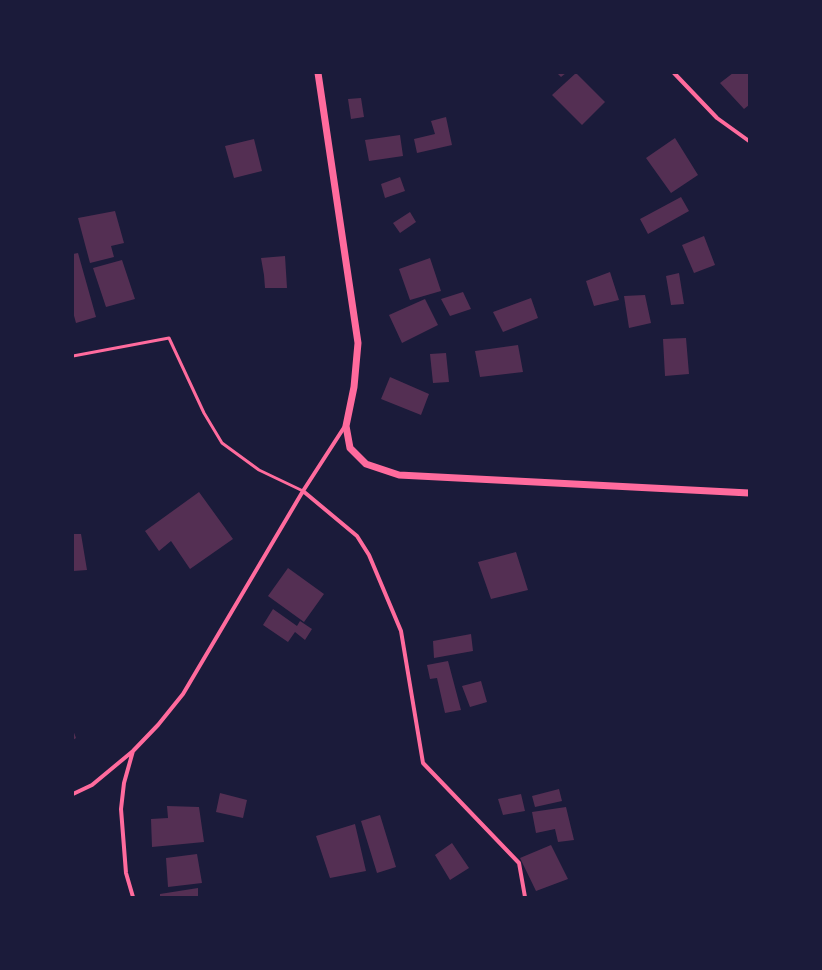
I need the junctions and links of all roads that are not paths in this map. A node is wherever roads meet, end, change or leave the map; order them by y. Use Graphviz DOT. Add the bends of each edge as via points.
graph roads {
  1 [pos="318,73"];
  2 [pos="674,73"];
  3 [pos="749,141"];
  4 [pos="73,356"];
  5 [pos="346,426"];
  6 [pos="303,491"];
  7 [pos="749,493"];
  8 [pos="133,751"];
  9 [pos="73,794"];
  10 [pos="133,897"];
  11 [pos="525,897"];
  1 -- 5 [label="street" via="358,343 354,387"];
  2 -- 3 [label="street" via="717,118"];
  4 -- 6 [label="lane" via="169,338 204,413 222,443 259,470"];
  5 -- 6 [label="street"];
  5 -- 7 [label="street" via="350,448 366,464 399,476"];
  6 -- 8 [label="street" via="183,694"];
  6 -- 11 [label="street" via="357,536 369,555 401,631 423,763 519,864"];
  8 -- 9 [label="street" via="92,785"];
  8 -- 10 [label="street" via="124,783 121,809 126,874"];
}
